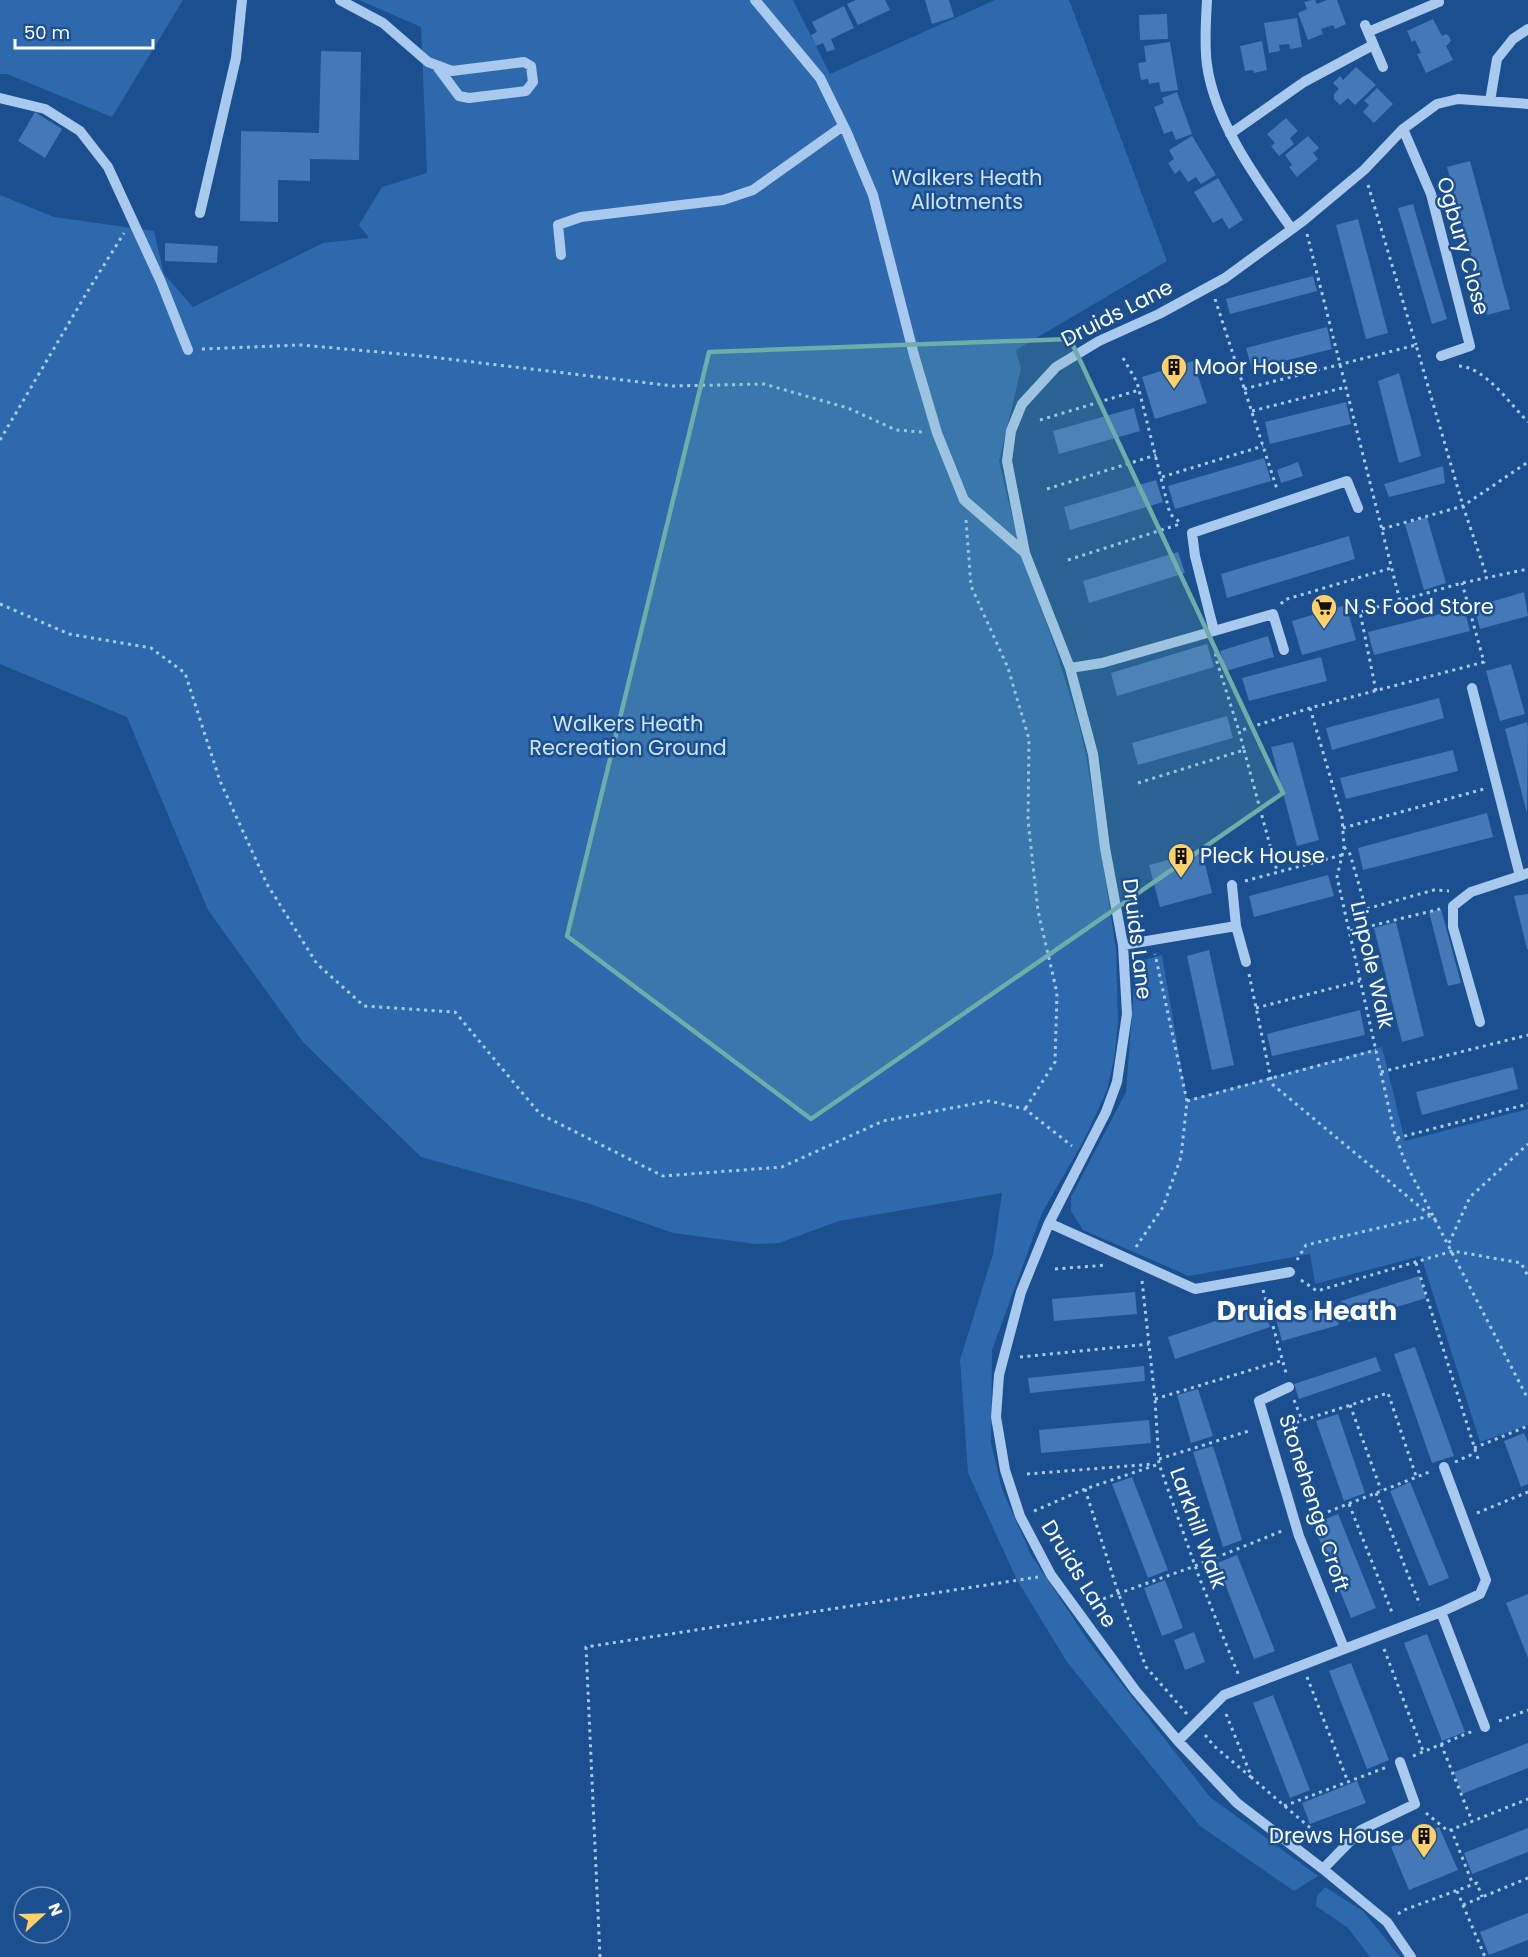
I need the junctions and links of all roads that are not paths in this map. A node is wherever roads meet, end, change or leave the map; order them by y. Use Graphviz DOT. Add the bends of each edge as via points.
graph roads {
  1 [pos="242,0"];
  2 [pos="340,0"];
  3 [pos="754,0"];
  4 [pos="1207,0"];
  5 [pos="1439,2"];
  6 [pos="1528,29"];
  7 [pos="1373,45"];
  8 [pos="436,65"];
  9 [pos="1383,67"];
  10 [pos="0,98"];
  11 [pos="1490,101"];
  12 [pos="1528,104"];
  13 [pos="843,126"];
  14 [pos="1403,129"];
  15 [pos="1230,134"];
  16 [pos="200,213"];
  17 [pos="1291,228"];
  18 [pos="561,255"];
  19 [pos="188,350"];
  20 [pos="1441,356"];
  21 [pos="1358,508"];
  22 [pos="1025,553"];
  23 [pos="1215,631"];
  24 [pos="1284,650"];
  25 [pos="1070,668"];
  26 [pos="1472,688"];
  27 [pos="1524,875"];
  28 [pos="1232,885"];
  29 [pos="1236,926"];
  30 [pos="1123,945"];
  31 [pos="1246,962"];
  32 [pos="1480,1022"];
  33 [pos="1049,1223"];
  34 [pos="1290,1272"];
  35 [pos="1289,1387"];
  36 [pos="1444,1467"];
  37 [pos="1441,1612"];
  38 [pos="1344,1648"];
  39 [pos="1485,1727"];
  40 [pos="1178,1741"];
  41 [pos="1400,1762"];
  42 [pos="1323,1869"];
  43 [pos="1411,1957"];
  1 -- 16 [label="street" via="236,58"];
  2 -- 8 [label="street" via="383,23"];
  3 -- 13 [label="street" via="820,78"];
  4 -- 15 [label="street" via="1206,64 1212,91"];
  5 -- 7 [label="street" via="1366,28"];
  6 -- 11 [label="street" via="1513,39 1497,59"];
  7 -- 9 [label="street"];
  7 -- 15 [label="street" via="1304,82"];
  8 -- 8 [label="street" via="452,71 524,62 531,66 533,82 526,91 469,98 459,96"];
  10 -- 19 [label="street" via="45,109 80,131 108,166"];
  11 -- 12 [label="street, Druids Lane"];
  11 -- 14 [label="street, Druids Lane" via="1458,99 1437,104"];
  13 -- 18 [label="street" via="753,190 723,200 581,217 558,225"];
  13 -- 22 [label="street" via="873,195 937,433 964,500"];
  14 -- 17 [label="street, Druids Lane" via="1364,170"];
  14 -- 20 [label="street, Ogbury Close" via="1431,194 1470,346"];
  15 -- 17 [label="street"];
  17 -- 22 [label="street, Druids Lane" via="1225,278 1056,367 1022,404 1011,431 1007,461"];
  21 -- 23 [label="street" via="1347,481 1192,533"];
  22 -- 25 [label="street, Druids Lane"];
  23 -- 24 [label="street" via="1273,614"];
  23 -- 25 [label="street" via="1102,663"];
  25 -- 30 [label="street, Druids Lane" via="1094,754 1105,848"];
  26 -- 27 [label="street"];
  27 -- 32 [label="street" via="1471,892 1453,906 1453,927"];
  28 -- 29 [label="street"];
  29 -- 30 [label="street"];
  29 -- 31 [label="street"];
  30 -- 33 [label="street, Druids Lane" via="1126,1014 1116,1082 1106,1112"];
  33 -- 34 [label="street" via="1195,1289"];
  33 -- 40 [label="street, Druids Lane" via="1021,1292 999,1375 996,1417 1005,1470 1020,1516 1051,1575 1135,1690"];
  35 -- 38 [label="street, Stonehenge Croft" via="1259,1401 1296,1525"];
  36 -- 37 [label="street" via="1486,1580 1480,1594"];
  37 -- 38 [label="street"];
  37 -- 39 [label="street"];
  38 -- 40 [label="street" via="1220,1699"];
  40 -- 42 [label="street, Druids Lane" via="1237,1803"];
  41 -- 42 [label="street" via="1415,1804 1361,1830"];
  42 -- 43 [label="street, Druids Lane" via="1387,1922"];
}
